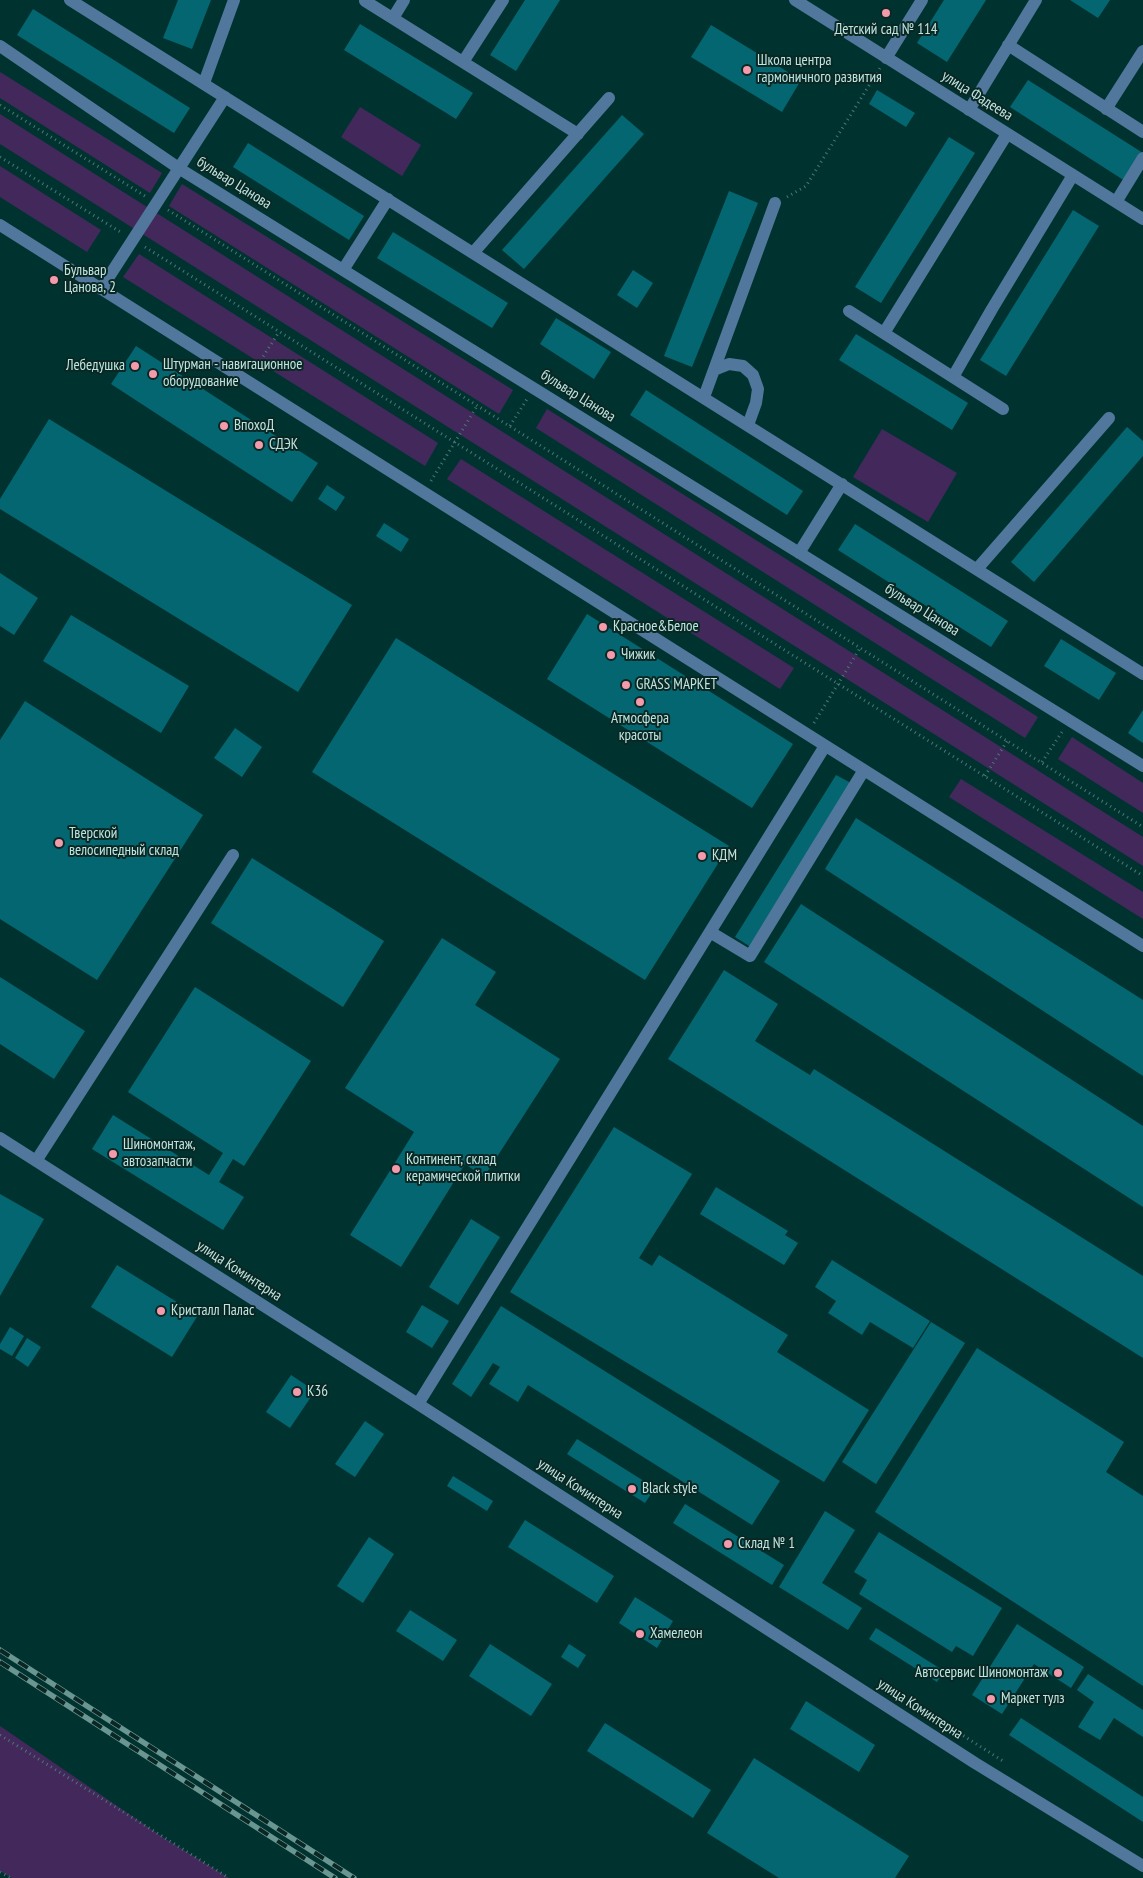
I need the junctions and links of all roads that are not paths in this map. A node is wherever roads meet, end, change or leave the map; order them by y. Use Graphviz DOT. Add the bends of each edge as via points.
graph roads {
  1 [pos="70,0"];
  2 [pos="234,0"];
  3 [pos="404,0"];
  4 [pos="503,0"];
  5 [pos="795,0"];
  6 [pos="922,0"];
  7 [pos="1036,0"];
  8 [pos="365,1"];
  9 [pos="393,18"];
  10 [pos="1008,45"];
  11 [pos="0,46"];
  12 [pos="1143,51"];
  13 [pos="886,58"];
  14 [pos="463,62"];
  15 [pos="204,84"];
  16 [pos="225,97"];
  17 [pos="610,98"];
  18 [pos="1106,109"];
  19 [pos="969,110"];
  20 [pos="1143,132"];
  21 [pos="578,134"];
  22 [pos="1007,134"];
  23 [pos="1143,158"];
  24 [pos="180,168"];
  25 [pos="1073,175"];
  26 [pos="388,199"];
  27 [pos="1116,202"];
  28 [pos="775,203"];
  29 [pos="1143,219"];
  30 [pos="0,226"];
  31 [pos="473,252"];
  32 [pos="343,270"];
  33 [pos="101,289"];
  34 [pos="849,311"];
  35 [pos="884,333"];
  36 [pos="714,370"];
  37 [pos="953,377"];
  38 [pos="704,397"];
  39 [pos="1003,409"];
  40 [pos="1109,418"];
  41 [pos="748,425"];
  42 [pos="842,484"];
  43 [pos="799,553"];
  44 [pos="977,569"];
  45 [pos="1143,674"];
  46 [pos="825,746"];
  47 [pos="1143,766"];
  48 [pos="864,770"];
  49 [pos="233,855"];
  50 [pos="710,932"];
  51 [pos="1143,946"];
  52 [pos="0,1138"];
  53 [pos="36,1161"];
  54 [pos="418,1404"];
  55 [pos="1143,1866"];
  1 -- 15 [label="street"];
  2 -- 15 [label="street"];
  3 -- 9 [label="street"];
  4 -- 14 [label="street"];
  5 -- 13 [label="street, улица Фадеева"];
  6 -- 13 [label="street"];
  7 -- 10 [label="street"];
  8 -- 9 [label="street"];
  9 -- 14 [label="street"];
  10 -- 18 [label="street"];
  10 -- 19 [label="street"];
  11 -- 24 [label="street, бульвар Цанова"];
  12 -- 18 [label="street"];
  13 -- 19 [label="street, улица Фадеева"];
  14 -- 21 [label="street"];
  15 -- 16 [label="street"];
  16 -- 24 [label="street"];
  16 -- 26 [label="street"];
  17 -- 21 [label="street"];
  18 -- 20 [label="street"];
  19 -- 22 [label="street, улица Фадеева"];
  21 -- 31 [label="street"];
  22 -- 25 [label="street, улица Фадеева"];
  22 -- 35 [label="street"];
  23 -- 27 [label="street"];
  24 -- 32 [label="street, бульвар Цанова"];
  24 -- 33 [label="street"];
  25 -- 27 [label="street, улица Фадеева"];
  25 -- 37 [label="street"];
  26 -- 31 [label="street"];
  26 -- 32 [label="street"];
  27 -- 29 [label="street, улица Фадеева"];
  28 -- 36 [label="street"];
  30 -- 33 [label="street"];
  31 -- 38 [label="street"];
  32 -- 43 [label="street, бульвар Цанова"];
  33 -- 46 [label="street"];
  34 -- 35 [label="street"];
  35 -- 37 [label="street"];
  36 -- 38 [label="street"];
  36 -- 41 [label="street" via="729,364 743,366 752,375 758,389"];
  37 -- 39 [label="street"];
  38 -- 41 [label="street"];
  40 -- 44 [label="street"];
  41 -- 42 [label="street"];
  42 -- 43 [label="street"];
  42 -- 44 [label="street"];
  43 -- 47 [label="street, бульвар Цанова"];
  44 -- 45 [label="street"];
  46 -- 48 [label="street"];
  46 -- 50 [label="street"];
  48 -- 50 [label="street" via="750,956"];
  48 -- 51 [label="street"];
  49 -- 53 [label="street"];
  50 -- 54 [label="street"];
  52 -- 53 [label="street, улица Коминтерна"];
  53 -- 54 [label="street, улица Коминтерна"];
  54 -- 55 [label="street, улица Коминтерна" via="975,1763"];
}
